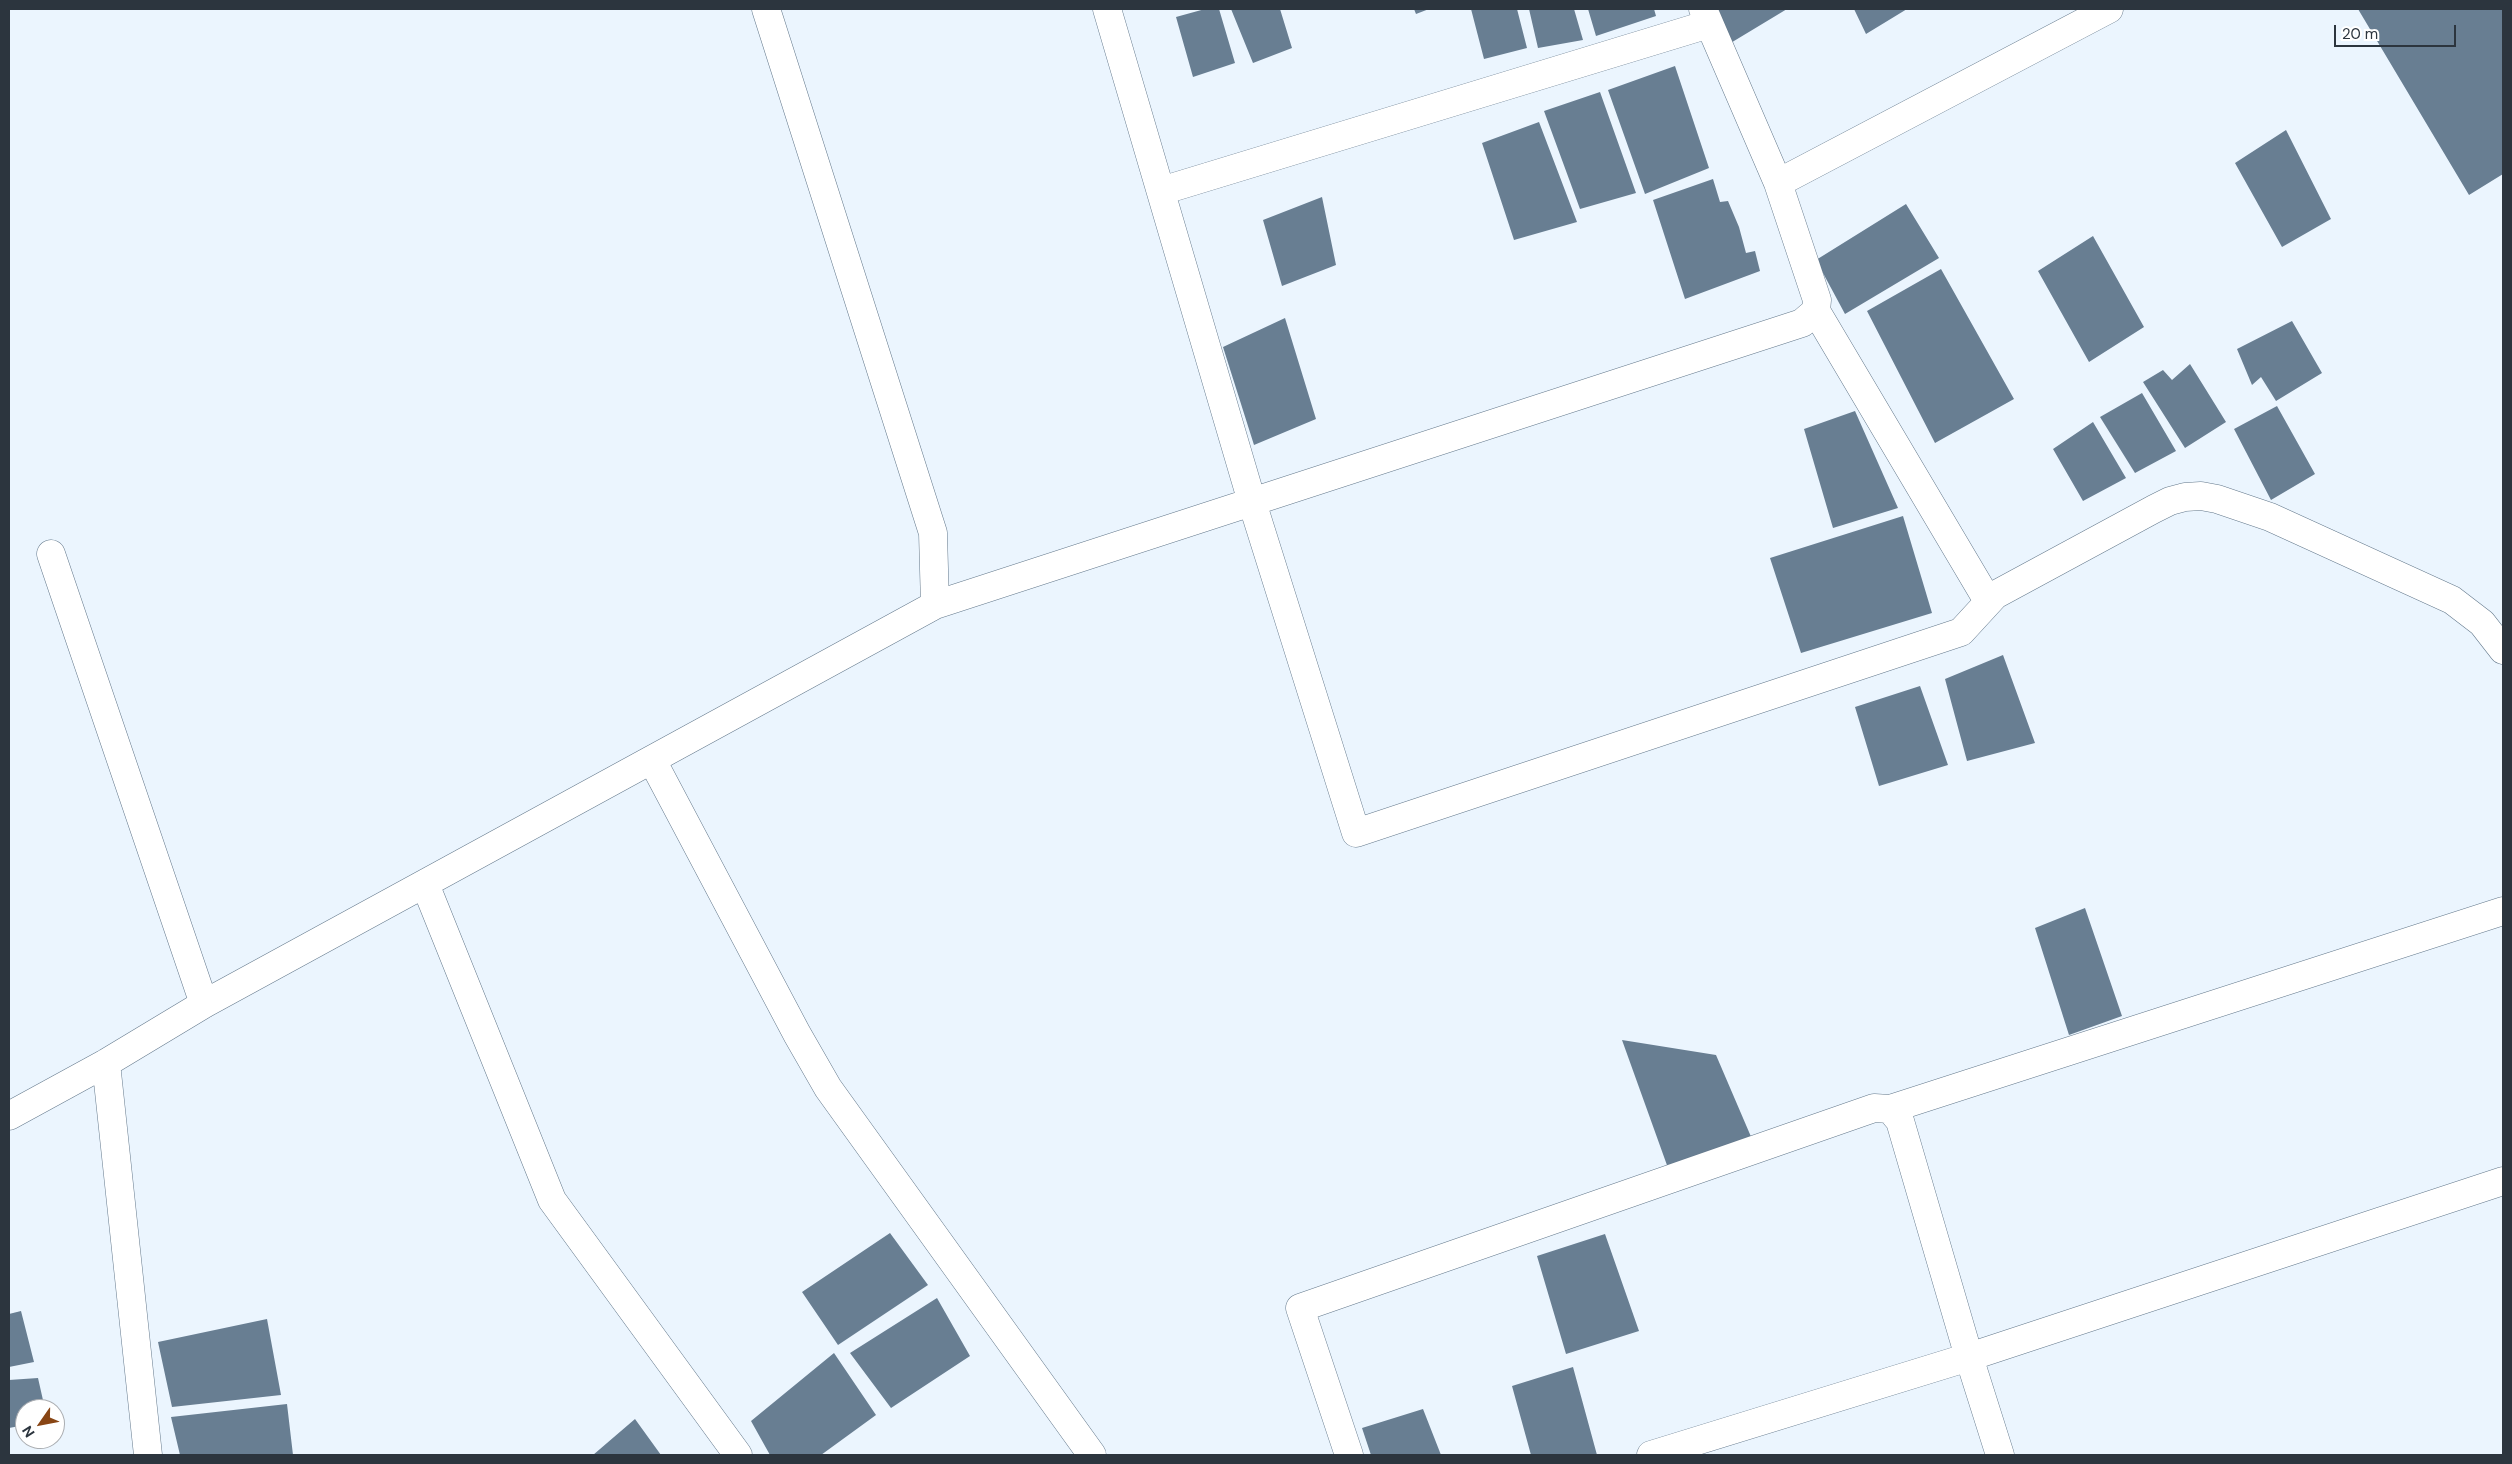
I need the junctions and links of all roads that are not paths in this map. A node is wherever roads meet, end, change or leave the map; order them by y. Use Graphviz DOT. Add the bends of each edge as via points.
graph roads {
  1 [pos="766,9"];
  2 [pos="1107,9"];
  3 [pos="2109,9"];
  4 [pos="1706,16"];
  5 [pos="1778,182"];
  6 [pos="1161,192"];
  7 [pos="1816,311"];
  8 [pos="1252,502"];
  9 [pos="51,554"];
  10 [pos="1988,601"];
  11 [pos="935,605"];
  12 [pos="2503,650"];
  13 [pos="652,760"];
  14 [pos="425,884"];
  15 [pos="2503,911"];
  16 [pos="204,1004"];
  17 [pos="106,1063"];
  18 [pos="1890,1109"];
  19 [pos="9,1116"];
  20 [pos="2503,1181"];
  21 [pos="1969,1357"];
  22 [pos="148,1455"];
  23 [pos="738,1455"];
  24 [pos="1092,1455"];
  25 [pos="1349,1455"];
  26 [pos="1651,1455"];
  27 [pos="2000,1455"];
  1 -- 11 [label="street" via="933,533"];
  2 -- 6 [label="street"];
  3 -- 5 [label="street"];
  4 -- 5 [label="street"];
  4 -- 6 [label="street"];
  5 -- 7 [label="street" via="1817,300"];
  6 -- 8 [label="street"];
  7 -- 8 [label="street" via="1802,323"];
  7 -- 10 [label="street"];
  8 -- 10 [label="street" via="1356,833 1961,632"];
  8 -- 11 [label="street"];
  9 -- 16 [label="street"];
  10 -- 12 [label="street" via="2170,500 2201,496 2270,517 2452,600 2482,623"];
  11 -- 13 [label="street"];
  13 -- 14 [label="street"];
  13 -- 24 [label="street" via="828,1088"];
  14 -- 16 [label="street"];
  14 -- 23 [label="street" via="552,1200"];
  15 -- 18 [label="street"];
  16 -- 17 [label="street"];
  17 -- 19 [label="street"];
  17 -- 22 [label="street"];
  18 -- 21 [label="street" via="1900,1121"];
  18 -- 25 [label="street" via="1874,1108 1300,1308"];
  20 -- 21 [label="street"];
  21 -- 26 [label="street"];
  21 -- 27 [label="street"];
}
